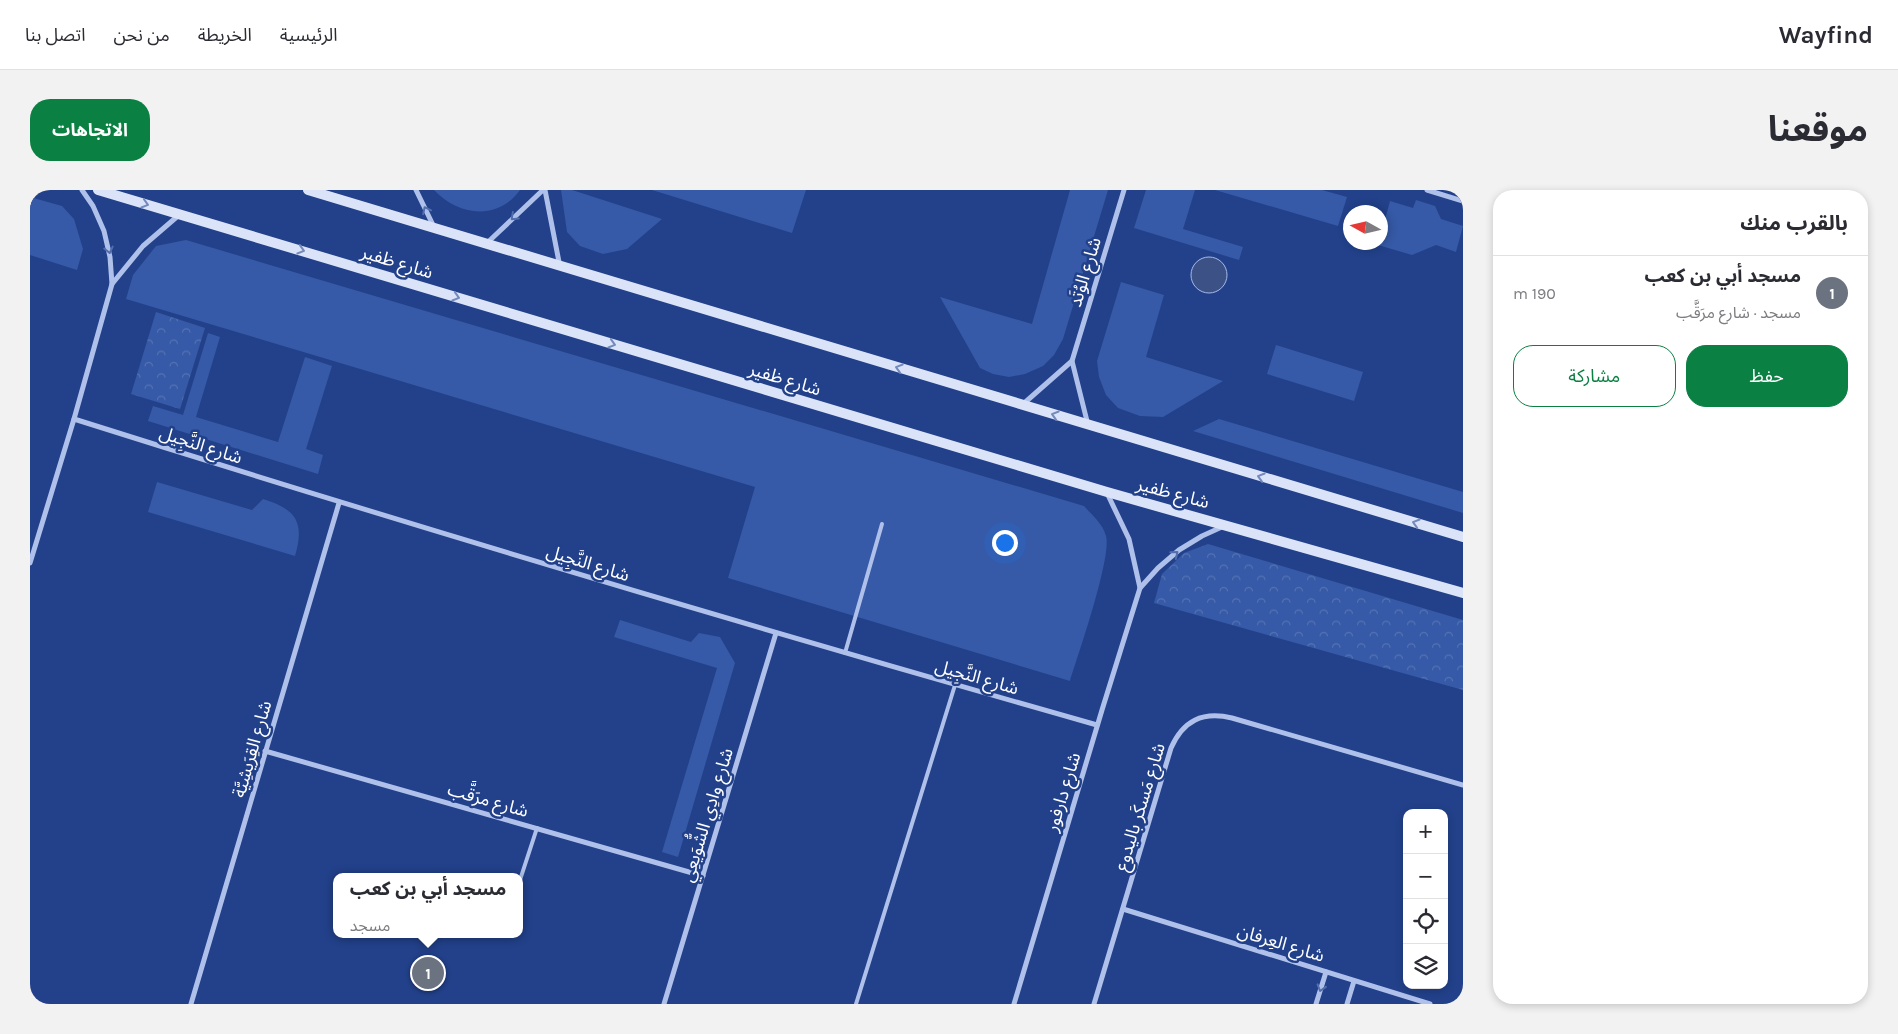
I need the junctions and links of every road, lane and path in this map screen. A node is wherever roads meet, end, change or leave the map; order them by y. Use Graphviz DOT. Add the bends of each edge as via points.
graph roads {
  1 [pos="82,190"];
  2 [pos="98,190"];
  3 [pos="308,190"];
  4 [pos="416,190"];
  5 [pos="544,190"];
  6 [pos="1124,190"];
  7 [pos="1427,190"];
  8 [pos="1463,201"];
  9 [pos="180,214"];
  10 [pos="435,230"];
  11 [pos="485,244"];
  12 [pos="560,267"];
  13 [pos="112,284"];
  14 [pos="1072,361"];
  15 [pos="1022,405"];
  16 [pos="74,419"];
  17 [pos="1088,425"];
  18 [pos="1107,492"];
  19 [pos="340,503"];
  20 [pos="882,524"];
  21 [pos="1227,525"];
  22 [pos="1463,537"];
  23 [pos="30,563"];
  24 [pos="1140,588"];
  25 [pos="1463,593"];
  26 [pos="776,633"];
  27 [pos="845,653"];
  28 [pos="955,685"];
  29 [pos="1097,726"];
  30 [pos="266,751"];
  31 [pos="1463,785"];
  32 [pos="537,828"];
  33 [pos="522,873"];
  34 [pos="703,876"];
  35 [pos="1123,909"];
  36 [pos="1326,972"];
  37 [pos="1354,980"];
  38 [pos="191,1004"];
  39 [pos="664,1004"];
  40 [pos="856,1004"];
  41 [pos="1014,1004"];
  42 [pos="1094,1004"];
  43 [pos="1316,1004"];
  44 [pos="1347,1004"];
  45 [pos="1430,1004"];
  1 -- 13 [label="street, one-way" via="104,231"];
  2 -- 9 [label="main road, شارع ظفير, one-way"];
  3 -- 10 [label="main road"];
  10 -- 4 [label="street, one-way"];
  5 -- 11 [label="street, one-way"];
  5 -- 12 [label="street"];
  6 -- 14 [label="street, شارع الوُتَد"];
  7 -- 8 [label="street"];
  9 -- 13 [label="street" via="143,246"];
  9 -- 18 [label="main road, شارع ظفير, one-way"];
  10 -- 11 [label="main road"];
  11 -- 12 [label="main road"];
  15 -- 12 [label="main road, one-way"];
  13 -- 16 [label="street"];
  14 -- 15 [label="street"];
  14 -- 17 [label="street"];
  17 -- 15 [label="main road, one-way"];
  16 -- 19 [label="street, شارع النَّجِيل"];
  16 -- 23 [label="street"];
  22 -- 17 [label="main road, one-way"];
  18 -- 21 [label="main road, شارع ظفير"];
  18 -- 24 [label="street" via="1128,539"];
  19 -- 26 [label="street, شارع النَّجِيل"];
  19 -- 30 [label="street, شارع القِرَيشِيَّة"];
  20 -- 27 [label="lane"];
  24 -- 21 [label="street, شارع دارفور, one-way" via="1179,550"];
  21 -- 25 [label="main road, شارع ظفير"];
  24 -- 29 [label="street, شارع دارفور"];
  26 -- 27 [label="street, شارع النَّجِيل"];
  26 -- 34 [label="street, شارع وادِي الشُّوَيعِي"];
  27 -- 28 [label="street, شارع النَّجِيل"];
  28 -- 29 [label="street, شارع النَّجِيل"];
  28 -- 40 [label="lane"];
  29 -- 41 [label="street, شارع دارفور"];
  30 -- 32 [label="street, شارع مرَقَّب"];
  30 -- 38 [label="street, شارع القِرَيشِيَّة"];
  31 -- 35 [label="street, شارع مَسكَر باليدوع" via="1232,718 1207,716 1196,720 1176,736 1171,748"];
  32 -- 33 [label="lane"];
  32 -- 34 [label="street, شارع مرَقَّب"];
  34 -- 39 [label="street, شارع وادِي الشُّوَيعِي"];
  35 -- 36 [label="street, شارع العِرفان"];
  35 -- 42 [label="street, شارع مَسكَر باليدوع"];
  36 -- 37 [label="street, شارع العِرفان"];
  36 -- 43 [label="street, one-way"];
  37 -- 44 [label="street"];
  37 -- 45 [label="street, شارع العِرفان"];
}
